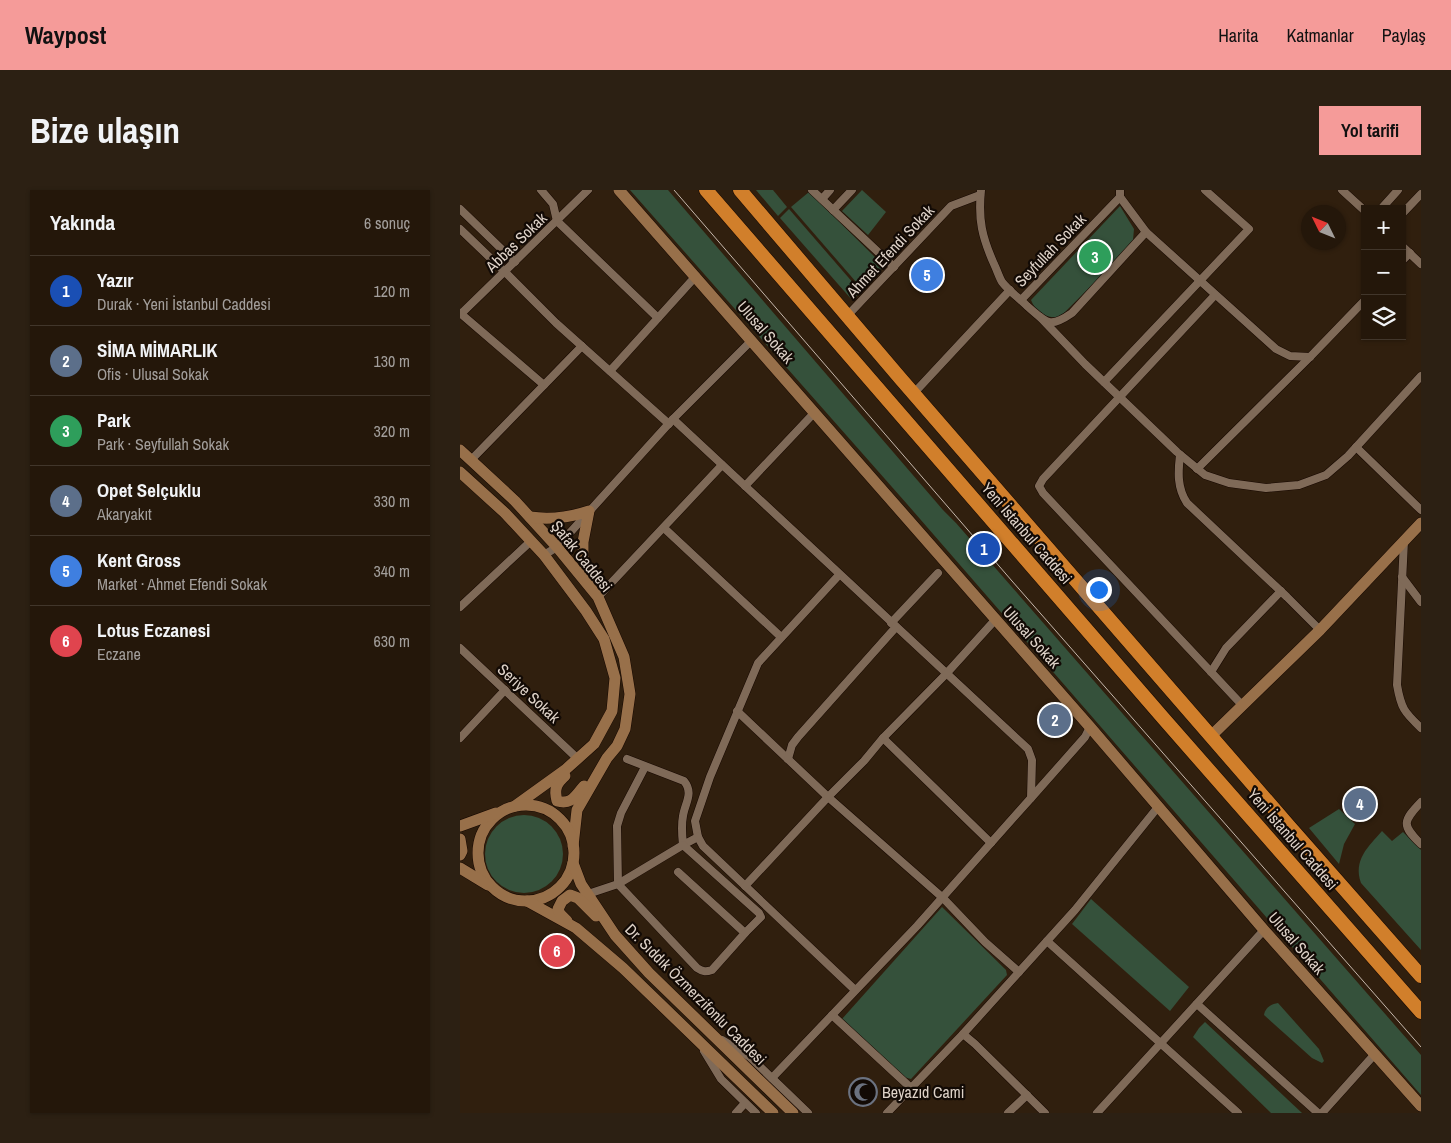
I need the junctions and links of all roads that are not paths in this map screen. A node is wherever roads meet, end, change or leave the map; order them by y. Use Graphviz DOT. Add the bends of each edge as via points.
graph roads {
  1 [pos="541,190"];
  2 [pos="588,190"];
  3 [pos="619,190"];
  4 [pos="706,190"];
  5 [pos="740,190"];
  6 [pos="812,190"];
  7 [pos="830,190"];
  8 [pos="852,190"];
  9 [pos="1205,190"];
  10 [pos="1342,190"];
  11 [pos="1398,190"];
  12 [pos="981,193"];
  13 [pos="1120,193"];
  14 [pos="1421,194"];
  15 [pos="822,199"];
  16 [pos="1384,205"];
  17 [pos="1361,207"];
  18 [pos="460,208"];
  19 [pos="833,210"];
  20 [pos="1406,210"];
  21 [pos="557,220"];
  22 [pos="460,230"];
  23 [pos="1146,232"];
  24 [pos="1406,250"];
  25 [pos="1410,253"];
  26 [pos="1406,257"];
  27 [pos="515,262"];
  28 [pos="1421,264"];
  29 [pos="894,267"];
  30 [pos="505,272"];
  31 [pos="696,276"];
  32 [pos="1200,281"];
  33 [pos="1010,290"];
  34 [pos="1216,294"];
  35 [pos="1021,300"];
  36 [pos="1361,304"];
  37 [pos="461,313"];
  38 [pos="848,316"];
  39 [pos="1040,317"];
  40 [pos="658,318"];
  41 [pos="752,340"];
  42 [pos="582,346"];
  43 [pos="1310,357"];
  44 [pos="610,371"];
  45 [pos="1421,376"];
  46 [pos="1104,382"];
  47 [pos="544,385"];
  48 [pos="914,394"];
  49 [pos="1120,397"];
  50 [pos="815,412"];
  51 [pos="671,422"];
  52 [pos="1356,447"];
  53 [pos="460,450"];
  54 [pos="1180,455"];
  55 [pos="471,460"];
  56 [pos="722,465"];
  57 [pos="1197,468"];
  58 [pos="460,472"];
  59 [pos="745,486"];
  60 [pos="1421,510"];
  61 [pos="589,511"];
  62 [pos="530,517"];
  63 [pos="1421,523"];
  64 [pos="664,528"];
  65 [pos="531,541"];
  66 [pos="1404,541"];
  67 [pos="557,546"];
  68 [pos="544,555"];
  69 [pos="938,573"];
  70 [pos="839,575"];
  71 [pos="1402,576"];
  72 [pos="589,587"];
  73 [pos="1281,591"];
  74 [pos="598,598"];
  75 [pos="1421,602"];
  76 [pos="460,607"];
  77 [pos="995,620"];
  78 [pos="893,625"];
  79 [pos="1320,630"];
  80 [pos="781,637"];
  81 [pos="460,648"];
  82 [pos="1211,672"];
  83 [pos="946,674"];
  84 [pos="505,690"];
  85 [pos="1242,705"];
  86 [pos="738,711"];
  87 [pos="1090,728"];
  88 [pos="1421,728"];
  89 [pos="1212,736"];
  90 [pos="460,738"];
  91 [pos="883,738"];
  92 [pos="578,759"];
  93 [pos="627,759"];
  94 [pos="788,759"];
  95 [pos="606,761"];
  96 [pos="644,767"];
  97 [pos="828,797"];
  98 [pos="1031,798"];
  99 [pos="1421,802"];
  100 [pos="515,806"];
  101 [pos="1158,808"];
  102 [pos="500,812"];
  103 [pos="460,826"];
  104 [pos="698,836"];
  105 [pos="460,839"];
  106 [pos="991,843"];
  107 [pos="1421,844"];
  108 [pos="683,845"];
  109 [pos="573,846"];
  110 [pos="460,855"];
  111 [pos="573,863"];
  112 [pos="460,868"];
  113 [pos="678,872"];
  114 [pos="618,884"];
  115 [pos="746,886"];
  116 [pos="492,888"];
  117 [pos="588,894"];
  118 [pos="943,898"];
  119 [pos="527,900"];
  120 [pos="576,928"];
  121 [pos="1264,930"];
  122 [pos="745,933"];
  123 [pos="615,936"];
  124 [pos="1047,941"];
  125 [pos="1019,972"];
  126 [pos="1421,976"];
  127 [pos="855,990"];
  128 [pos="1197,1004"];
  129 [pos="1421,1012"];
  130 [pos="832,1015"];
  131 [pos="710,1032"];
  132 [pos="963,1034"];
  133 [pos="698,1040"];
  134 [pos="1161,1043"];
  135 [pos="1374,1055"];
  136 [pos="772,1078"];
  137 [pos="910,1088"];
  138 [pos="1027,1095"];
  139 [pos="745,1103"];
  140 [pos="1421,1106"];
  141 [pos="736,1113"];
  142 [pos="756,1113"];
  143 [pos="773,1113"];
  144 [pos="793,1113"];
  145 [pos="808,1113"];
  146 [pos="887,1113"];
  147 [pos="1008,1113"];
  148 [pos="1046,1113"];
  149 [pos="1097,1113"];
  150 [pos="1238,1113"];
  151 [pos="1318,1113"];
  152 [pos="1322,1113"];
  1 -- 21 [label="street" via="553,204"];
  2 -- 21 [label="street, Abbas Sokak"];
  3 -- 31 [label="main road, Ulusal Sokak"];
  4 -- 129 [label="highway, Yeni İstanbul Caddesi"];
  5 -- 38 [label="highway, Yeni İstanbul Caddesi"];
  6 -- 15 [label="street"];
  7 -- 15 [label="street"];
  8 -- 19 [label="street"];
  9 -- 32 [label="street" via="1249,229"];
  10 -- 17 [label="street"];
  11 -- 16 [label="street"];
  12 -- 29 [label="street, Ahmet Efendi Sokak" via="951,206"];
  12 -- 33 [label="street" via="979,215 985,244"];
  13 -- 23 [label="street"];
  13 -- 35 [label="street, Seyfullah Sokak"];
  14 -- 20 [label="street"];
  15 -- 19 [label="street"];
  18 -- 27 [label="street"];
  19 -- 29 [label="street"];
  21 -- 27 [label="street, Abbas Sokak"];
  21 -- 40 [label="street"];
  22 -- 30 [label="street"];
  23 -- 32 [label="street"];
  23 -- 39 [label="street" via="1072,313 1051,323"];
  24 -- 25 [label="street"];
  25 -- 26 [label="street"];
  25 -- 28 [label="street"];
  27 -- 30 [label="street, Abbas Sokak"];
  29 -- 38 [label="street, Ahmet Efendi Sokak"];
  30 -- 37 [label="street, Abbas Sokak"];
  30 -- 42 [label="street"];
  31 -- 40 [label="street"];
  31 -- 41 [label="main road, Ulusal Sokak"];
  32 -- 34 [label="street"];
  32 -- 46 [label="street"];
  33 -- 35 [label="street"];
  33 -- 48 [label="street"];
  34 -- 43 [label="street" via="1276,349 1290,356"];
  34 -- 49 [label="street"];
  35 -- 39 [label="street"];
  36 -- 43 [label="street"];
  37 -- 47 [label="street"];
  38 -- 48 [label="highway, Yeni İstanbul Caddesi"];
  39 -- 46 [label="street"];
  40 -- 44 [label="street"];
  41 -- 50 [label="main road, Ulusal Sokak"];
  41 -- 51 [label="street"];
  42 -- 44 [label="street"];
  42 -- 47 [label="street"];
  43 -- 57 [label="street"];
  44 -- 51 [label="street"];
  45 -- 52 [label="street"];
  46 -- 49 [label="street"];
  47 -- 55 [label="street"];
  48 -- 89 [label="highway, Yeni İstanbul Caddesi"];
  49 -- 54 [label="street"];
  49 -- 82 [label="street" via="1043,478 1040,490"];
  50 -- 59 [label="street"];
  50 -- 77 [label="main road, Ulusal Sokak"];
  51 -- 56 [label="street"];
  51 -- 61 [label="street"];
  52 -- 57 [label="street" via="1326,474 1299,485 1266,488 1229,483 1206,475"];
  52 -- 60 [label="street"];
  53 -- 55 [label="main road, Şafak Caddesi"];
  54 -- 57 [label="street"];
  54 -- 73 [label="street" via="1178,476 1187,503"];
  55 -- 62 [label="main road, Şafak Caddesi"];
  56 -- 59 [label="street"];
  56 -- 64 [label="street"];
  58 -- 65 [label="main road, Şafak Caddesi"];
  59 -- 70 [label="street"];
  61 -- 62 [label="main road" via="568,518 545,520"];
  61 -- 67 [label="street"];
  61 -- 72 [label="main road" via="583,556"];
  62 -- 67 [label="main road, Şafak Caddesi"];
  63 -- 66 [label="main road"];
  64 -- 74 [label="street"];
  64 -- 80 [label="street"];
  65 -- 68 [label="main road, Şafak Caddesi"];
  65 -- 76 [label="street"];
  66 -- 71 [label="street"];
  66 -- 79 [label="main road"];
  67 -- 68 [label="street"];
  67 -- 72 [label="main road, Şafak Caddesi"];
  68 -- 92 [label="main road, Şafak Caddesi" via="604,639 615,678 612,711 594,744"];
  69 -- 78 [label="street"];
  70 -- 78 [label="street"];
  70 -- 80 [label="street"];
  71 -- 75 [label="street"];
  71 -- 88 [label="street" via="1397,685 1406,714"];
  72 -- 74 [label="main road, Şafak Caddesi"];
  73 -- 79 [label="street"];
  73 -- 82 [label="street" via="1226,648"];
  74 -- 95 [label="main road, Şafak Caddesi" via="624,657 630,694 626,729"];
  77 -- 83 [label="street"];
  77 -- 87 [label="main road, Ulusal Sokak"];
  78 -- 83 [label="street"];
  78 -- 94 [label="street" via="798,737"];
  79 -- 85 [label="main road"];
  80 -- 86 [label="street" via="758,663"];
  81 -- 84 [label="street, Seriye Sokak"];
  82 -- 85 [label="street"];
  83 -- 91 [label="street"];
  83 -- 98 [label="street" via="1028,749 1032,760"];
  84 -- 90 [label="street"];
  84 -- 92 [label="street, Seriye Sokak"];
  85 -- 89 [label="main road"];
  86 -- 94 [label="street"];
  86 -- 104 [label="street" via="694,821"];
  87 -- 98 [label="street" via="1085,738"];
  87 -- 101 [label="main road, Ulusal Sokak"];
  89 -- 126 [label="highway, Yeni İstanbul Caddesi"];
  91 -- 97 [label="street"];
  91 -- 106 [label="street"];
  92 -- 95 [label="main road" via="558,783 554,791 557,801 567,803 573,800"];
  92 -- 100 [label="main road, Şafak Caddesi"];
  93 -- 96 [label="street"];
  94 -- 97 [label="street"];
  95 -- 109 [label="main road, Şafak Caddesi" via="577,810"];
  96 -- 108 [label="street" via="684,781 689,787 681,830"];
  96 -- 114 [label="street" via="617,826"];
  97 -- 115 [label="street"];
  97 -- 118 [label="street"];
  98 -- 106 [label="street"];
  99 -- 107 [label="street" via="1408,816 1406,824 1411,835"];
  100 -- 102 [label="main road"];
  100 -- 109 [label="main road" via="547,809 561,819 570,833"];
  101 -- 121 [label="main road, Ulusal Sokak"];
  101 -- 124 [label="street"];
  102 -- 103 [label="main road"];
  102 -- 116 [label="main road" via="481,834 478,848 478,862"];
  104 -- 108 [label="street"];
  104 -- 115 [label="street" via="703,846"];
  105 -- 110 [label="main road"];
  106 -- 118 [label="street"];
  108 -- 114 [label="street"];
  108 -- 122 [label="street" via="759,913 759,920"];
  109 -- 111 [label="main road"];
  111 -- 117 [label="main road, Dr. Sıddık Özmerzifonlu Caddesi"];
  111 -- 119 [label="main road" via="568,877 558,888 546,896"];
  112 -- 116 [label="main road"];
  113 -- 122 [label="street"];
  114 -- 117 [label="street"];
  114 -- 122 [label="street" via="702,971 712,970"];
  115 -- 127 [label="street"];
  116 -- 119 [label="main road" via="504,896"];
  117 -- 123 [label="main road, Dr. Sıddık Özmerzifonlu Caddesi"];
  118 -- 125 [label="street"];
  118 -- 127 [label="street"];
  119 -- 120 [label="main road, Dr. Sıddık Özmerzifonlu Caddesi"];
  120 -- 123 [label="main road" via="558,909 570,895 578,898"];
  120 -- 133 [label="main road, Dr. Sıddık Özmerzifonlu Caddesi" via="624,968"];
  121 -- 128 [label="street"];
  121 -- 135 [label="main road, Ulusal Sokak"];
  123 -- 131 [label="main road, Dr. Sıddık Özmerzifonlu Caddesi"];
  124 -- 125 [label="street"];
  124 -- 134 [label="street"];
  125 -- 132 [label="street"];
  127 -- 130 [label="street"];
  128 -- 134 [label="street"];
  128 -- 151 [label="street"];
  130 -- 136 [label="street"];
  130 -- 137 [label="street"];
  131 -- 136 [label="street" via="750,1056"];
  131 -- 144 [label="main road, Dr. Sıddık Özmerzifonlu Caddesi"];
  132 -- 137 [label="street"];
  132 -- 138 [label="street"];
  133 -- 139 [label="street" via="721,1079"];
  133 -- 143 [label="main road, Dr. Sıddık Özmerzifonlu Caddesi"];
  134 -- 149 [label="street"];
  134 -- 150 [label="street"];
  135 -- 140 [label="main road, Ulusal Sokak"];
  135 -- 152 [label="street"];
  136 -- 145 [label="street"];
  137 -- 146 [label="street"];
  138 -- 147 [label="street"];
  138 -- 148 [label="street"];
  139 -- 141 [label="street"];
  139 -- 142 [label="street"];
}
